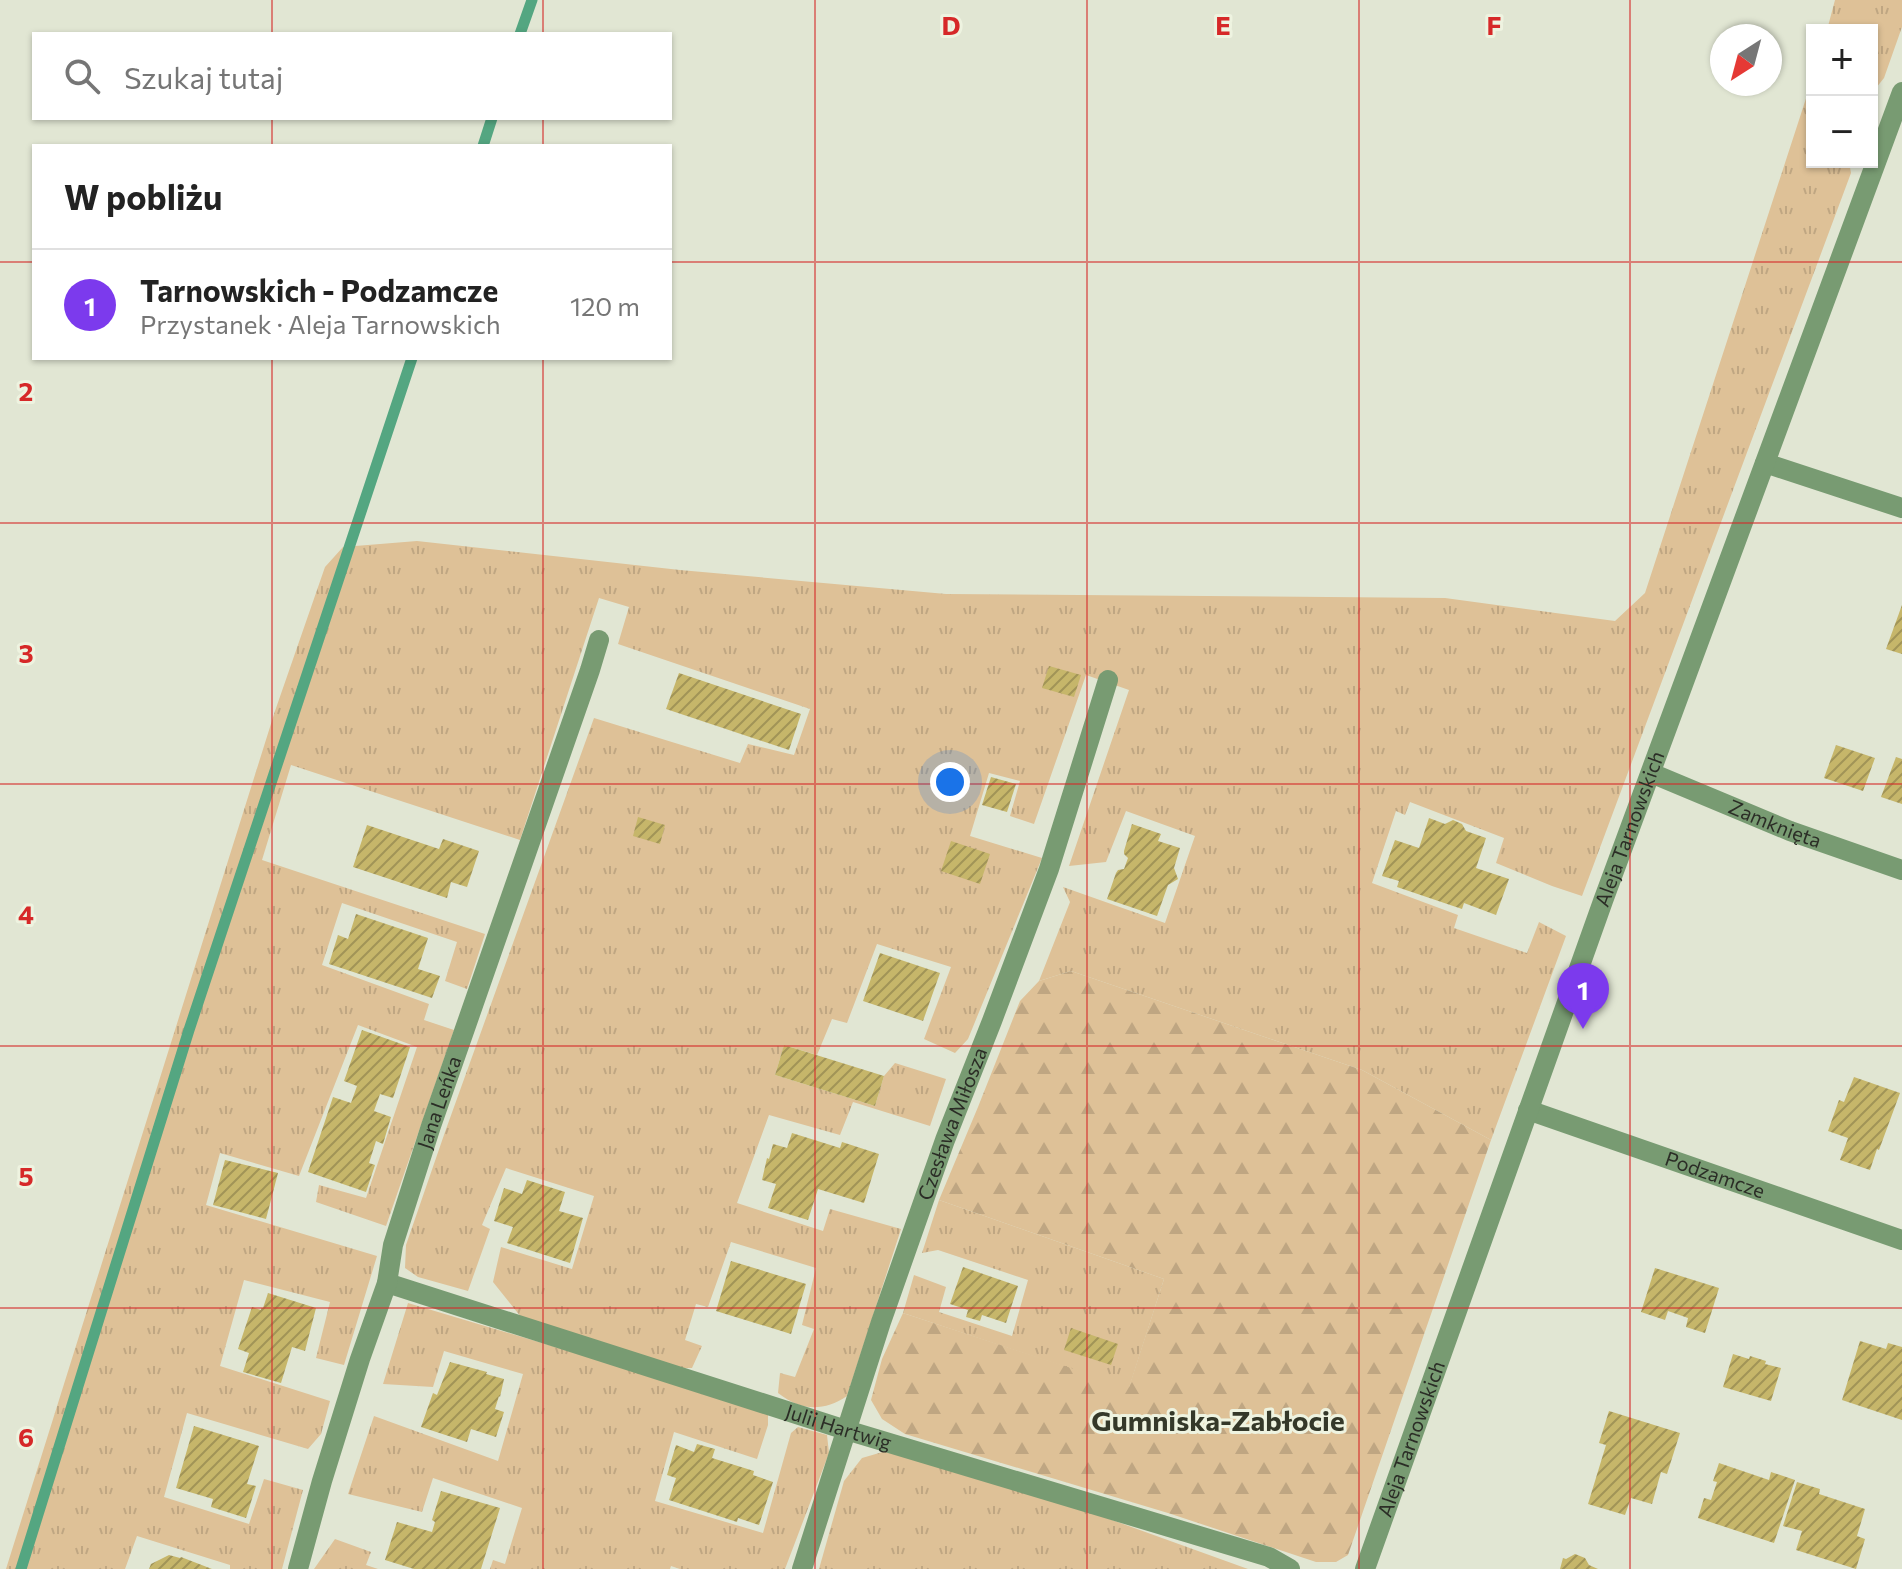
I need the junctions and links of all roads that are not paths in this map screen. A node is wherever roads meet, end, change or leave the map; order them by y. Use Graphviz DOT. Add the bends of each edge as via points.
graph roads {
  1 [pos="1902,92"];
  2 [pos="1765,463"];
  3 [pos="1902,508"];
  4 [pos="599,640"];
  5 [pos="1108,680"];
  6 [pos="1651,773"];
  7 [pos="1902,870"];
  8 [pos="1528,1110"];
  9 [pos="1902,1240"];
  10 [pos="387,1283"];
  11 [pos="846,1430"];
  12 [pos="298,1569"];
  13 [pos="802,1569"];
  14 [pos="1290,1569"];
  15 [pos="1365,1569"];
  1 -- 2 [label="street, Aleja Tarnowskich"];
  2 -- 3 [label="street"];
  2 -- 6 [label="street, Aleja Tarnowskich"];
  4 -- 10 [label="street, Jana Leńka" via="431,1126 393,1245"];
  5 -- 11 [label="street, Czesława Miłosza" via="1049,869 945,1140"];
  6 -- 7 [label="street, Zamknięta"];
  6 -- 8 [label="street, Aleja Tarnowskich"];
  8 -- 9 [label="street, Podzamcze"];
  8 -- 15 [label="street, Aleja Tarnowskich"];
  10 -- 11 [label="street, Julii Hartwig"];
  10 -- 12 [label="street, Jana Leńka"];
  11 -- 13 [label="street, Czesława Miłosza"];
  11 -- 14 [label="street, Julii Hartwig" via="1269,1557"];
}
